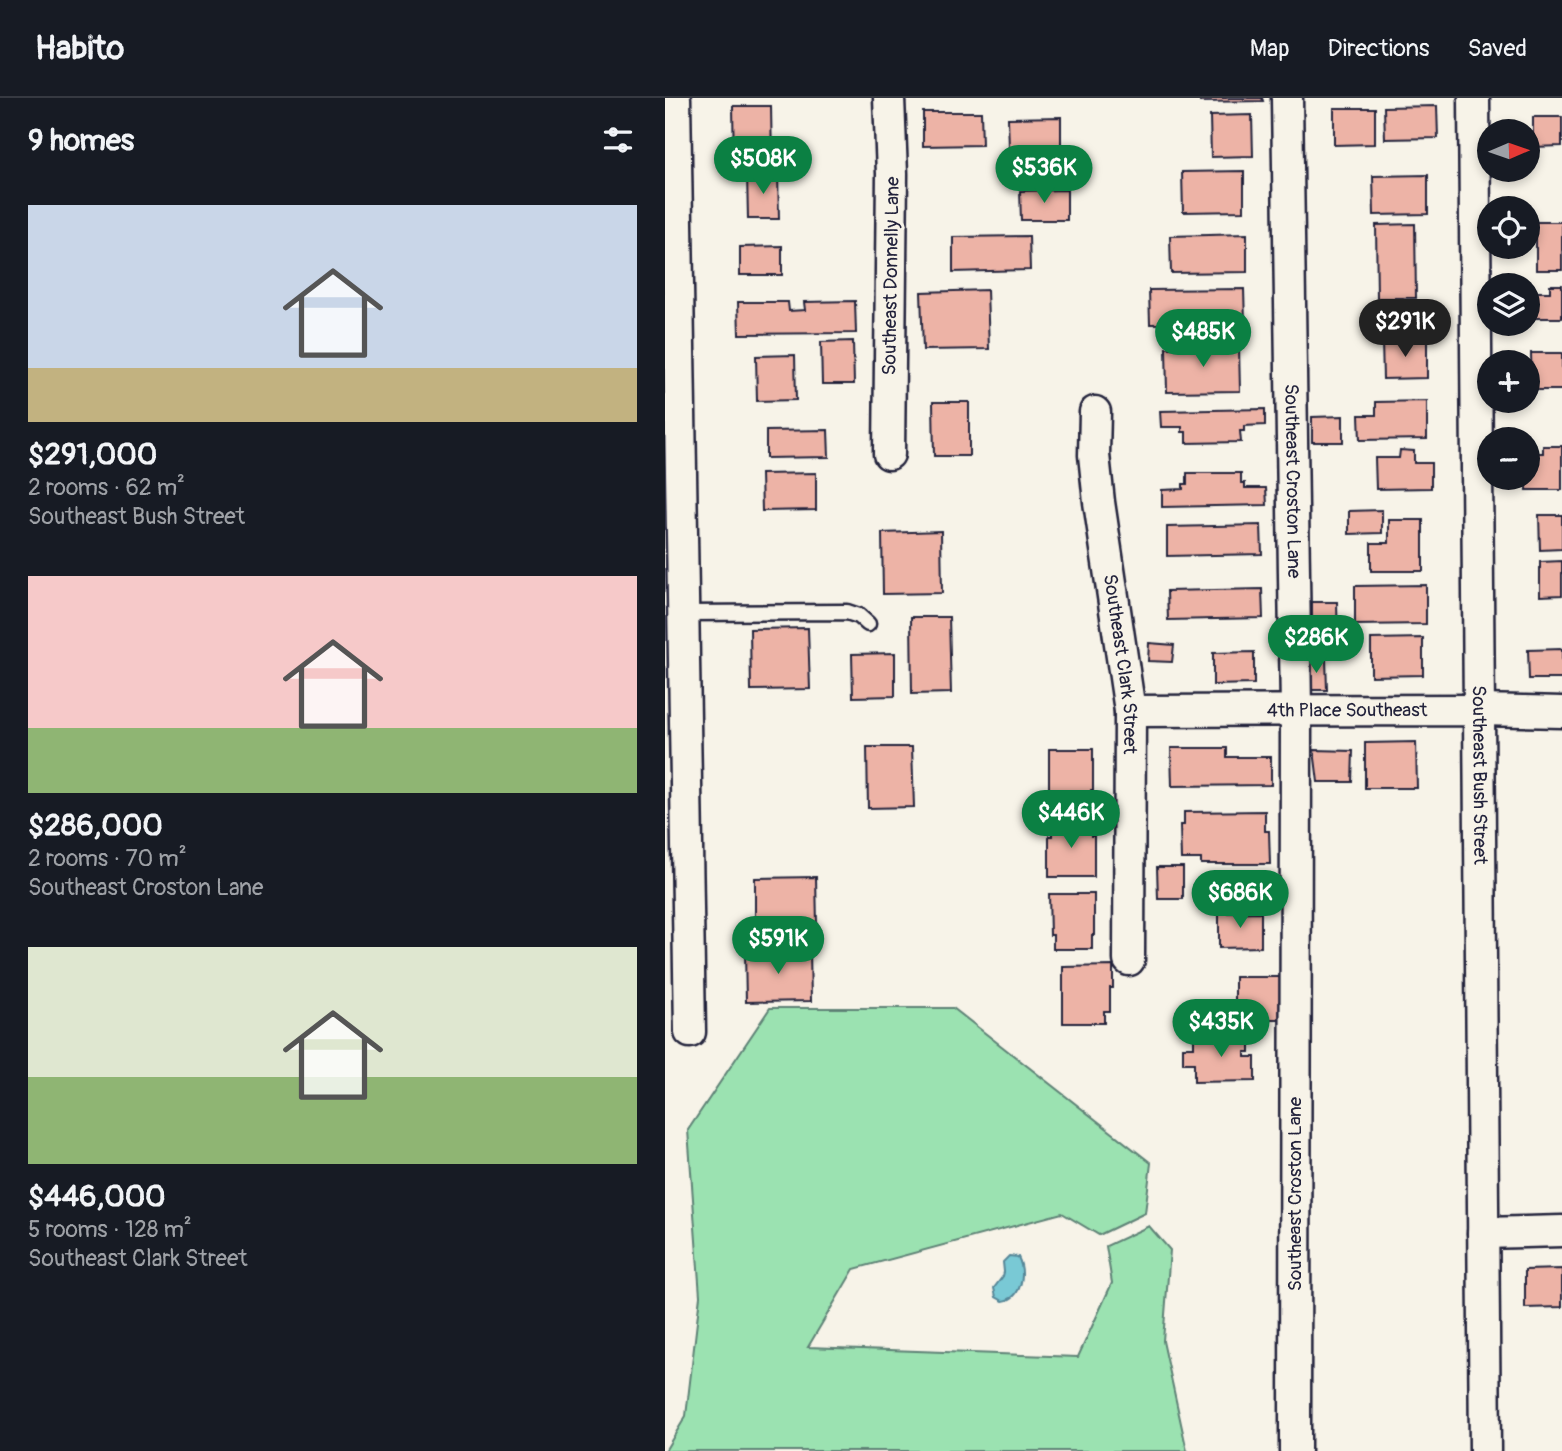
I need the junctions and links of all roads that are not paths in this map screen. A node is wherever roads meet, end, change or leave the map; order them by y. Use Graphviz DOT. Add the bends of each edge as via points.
graph roads {
  1 [pos="675,98"];
  2 [pos="889,98"];
  3 [pos="1287,98"];
  4 [pos="1474,98"];
  5 [pos="672,384"];
  6 [pos="1095,412"];
  7 [pos="889,454"];
  8 [pos="674,582"];
  9 [pos="868,624"];
  10 [pos="683,626"];
  11 [pos="665,701"];
  12 [pos="1480,710"];
  13 [pos="1130,711"];
  14 [pos="1296,711"];
  15 [pos="1562,712"];
  16 [pos="1129,960"];
  17 [pos="690,1032"];
  18 [pos="1562,1231"];
  19 [pos="1483,1233"];
  20 [pos="1295,1451"];
  21 [pos="1485,1451"];
  1 -- 5 [label="street"];
  2 -- 7 [label="street, Southeast Donnelly Lane"];
  3 -- 14 [label="street, Southeast Croston Lane"];
  4 -- 12 [label="street, Southeast Bush Street"];
  5 -- 8 [label="street"];
  6 -- 13 [label="street, Southeast Clark Street" via="1099,502"];
  8 -- 10 [label="street"];
  9 -- 10 [label="lane" via="847,612"];
  10 -- 11 [label="street" via="678,676"];
  10 -- 17 [label="street"];
  12 -- 14 [label="street, 4th Place Southeast"];
  12 -- 15 [label="street, 4th Place Southeast"];
  12 -- 19 [label="street, Southeast Bush Street"];
  13 -- 14 [label="street, 4th Place Southeast"];
  13 -- 16 [label="street, Southeast Clark Street"];
  14 -- 20 [label="street, Southeast Croston Lane"];
  18 -- 19 [label="street"];
  19 -- 21 [label="street, Southeast Bush Street"];
}
